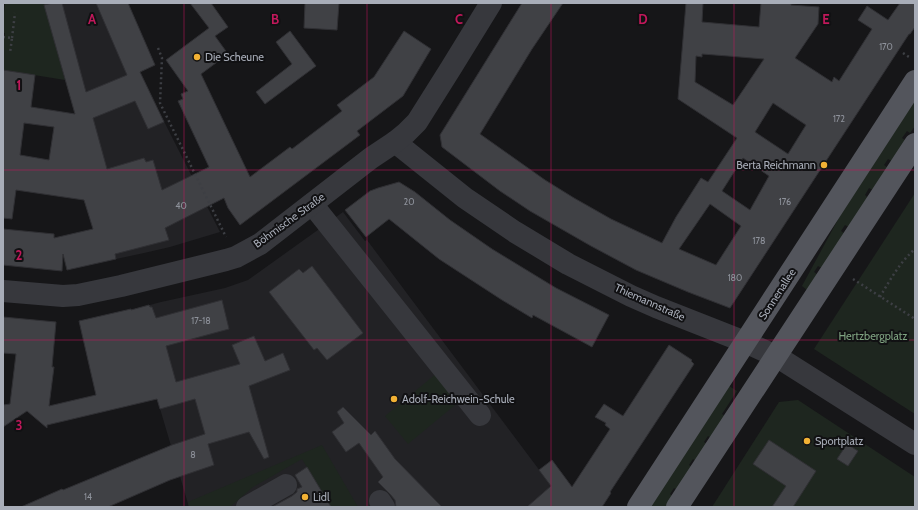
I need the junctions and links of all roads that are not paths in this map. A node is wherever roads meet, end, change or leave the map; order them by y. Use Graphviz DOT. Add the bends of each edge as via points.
graph roads {
  1 [pos="491,3"];
  2 [pos="915,80"];
  3 [pos="395,142"];
  4 [pos="915,144"];
  5 [pos="312,204"];
  6 [pos="3,291"];
  7 [pos="746,342"];
  8 [pos="776,356"];
  9 [pos="480,415"];
  10 [pos="915,444"];
  11 [pos="286,485"];
  12 [pos="247,507"];
  13 [pos="638,507"];
  14 [pos="677,507"];
  1 -- 3 [label="street, Böhmische Straße" via="417,122"];
  2 -- 7 [label="main road, Sonnenallee"];
  3 -- 5 [label="street, Böhmische Straße"];
  3 -- 7 [label="street, Thiemannstraße" via="465,198 568,264 656,307"];
  4 -- 8 [label="main road"];
  5 -- 6 [label="street, Böhmische Straße" via="260,244 226,260 78,295"];
  5 -- 9 [label="street"];
  7 -- 8 [label="street, Thiemannstraße"];
  7 -- 13 [label="main road, Sonnenallee"];
  8 -- 10 [label="street, Thiemannstraße"];
  8 -- 14 [label="main road"];
  11 -- 12 [label="street"];
}
